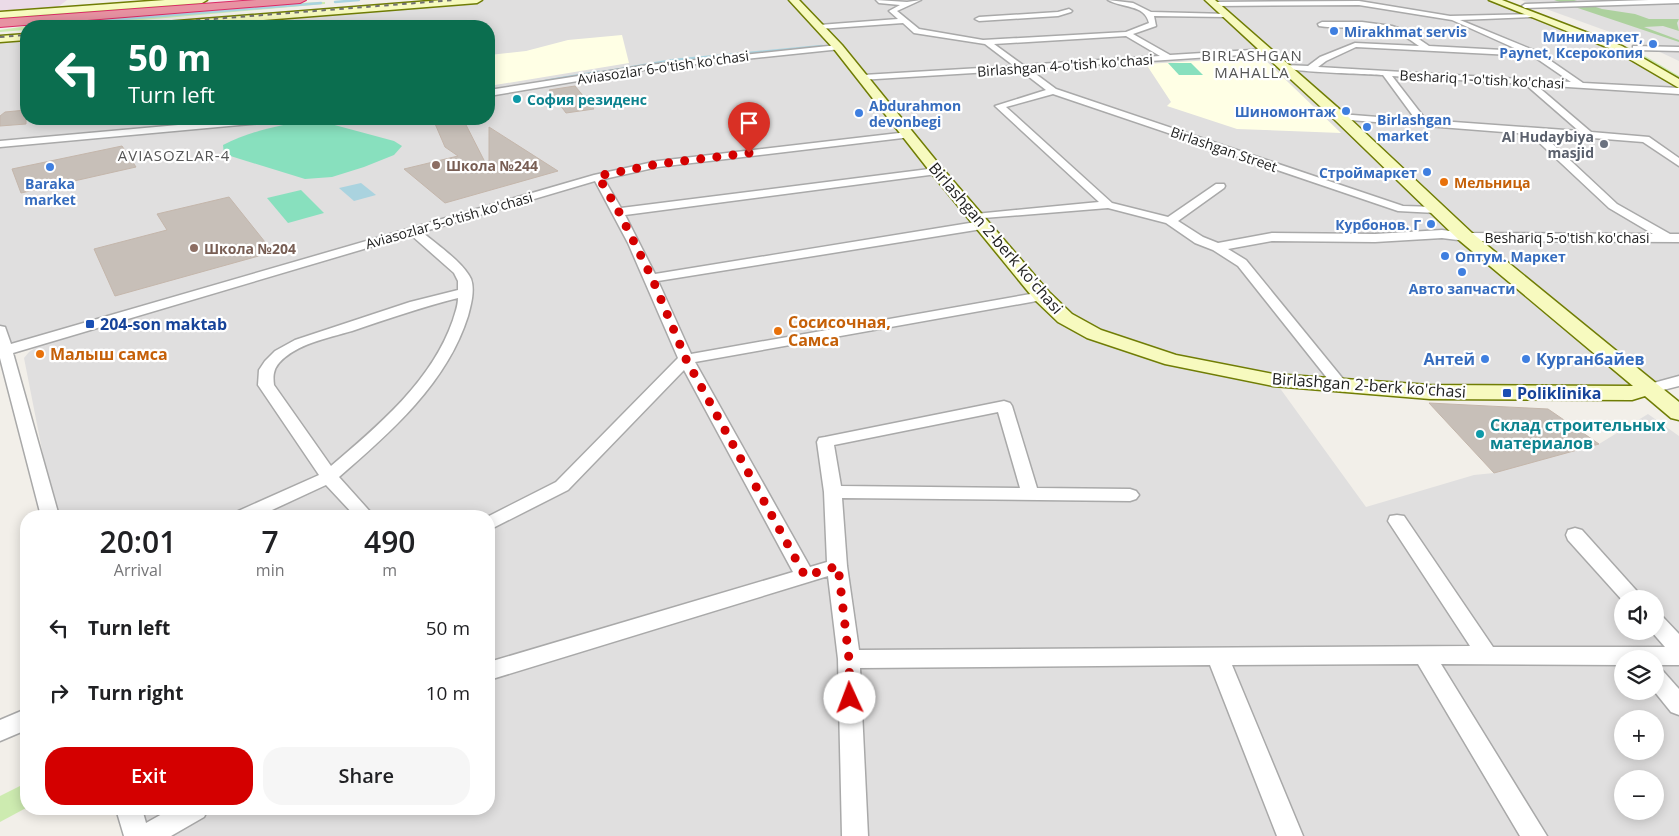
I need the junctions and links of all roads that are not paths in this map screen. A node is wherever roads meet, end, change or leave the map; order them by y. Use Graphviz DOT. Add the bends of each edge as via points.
graph roads {
  1 [pos="224,0"];
  2 [pos="244,0"];
  3 [pos="300,0"];
  4 [pos="477,0"];
  5 [pos="794,0"];
  6 [pos="918,0"];
  7 [pos="1113,0"];
  8 [pos="1494,0"];
  9 [pos="1508,0"];
  10 [pos="879,1"];
  11 [pos="1679,1"];
  12 [pos="199,2"];
  13 [pos="1212,2"];
  14 [pos="906,4"];
  15 [pos="1290,4"];
  16 [pos="1525,6"];
  17 [pos="1069,11"];
  18 [pos="1148,14"];
  19 [pos="1306,14"];
  20 [pos="1044,15"];
  21 [pos="1226,15"];
  22 [pos="1533,15"];
  23 [pos="74,17"];
  24 [pos="1450,18"];
  25 [pos="979,19"];
  26 [pos="1314,19"];
  27 [pos="0,20"];
  28 [pos="56,20"];
  29 [pos="233,20"];
  30 [pos="1052,20"];
  31 [pos="903,21"];
  32 [pos="1322,24"];
  33 [pos="20,26"];
  34 [pos="819,27"];
  35 [pos="0,29"];
  36 [pos="1069,31"];
  37 [pos="1127,34"];
  38 [pos="1339,34"];
  39 [pos="1077,36"];
  40 [pos="20,37"];
  41 [pos="0,39"];
  42 [pos="1347,40"];
  43 [pos="987,42"];
  44 [pos="836,45"];
  45 [pos="1355,45"];
  46 [pos="1636,48"];
  47 [pos="1679,48"];
  48 [pos="1428,49"];
  49 [pos="1268,51"];
  50 [pos="1535,54"];
  51 [pos="1169,58"];
  52 [pos="681,60"];
  53 [pos="1285,67"];
  54 [pos="1020,68"];
  55 [pos="1309,69"];
  56 [pos="1385,73"];
  57 [pos="1679,73"];
  58 [pos="863,78"];
  59 [pos="1528,82"];
  60 [pos="1679,84"];
  61 [pos="1582,85"];
  62 [pos="495,87"];
  63 [pos="1053,91"];
  64 [pos="1679,91"];
  65 [pos="495,92"];
  66 [pos="1340,117"];
  67 [pos="1423,123"];
  68 [pos="159,125"];
  69 [pos="194,125"];
  70 [pos="1534,132"];
  71 [pos="89,133"];
  72 [pos="908,135"];
  73 [pos="1590,136"];
  74 [pos="0,138"];
  75 [pos="0,144"];
  76 [pos="1679,163"];
  77 [pos="937,171"];
  78 [pos="598,176"];
  79 [pos="1220,186"];
  80 [pos="1108,204"];
  81 [pos="1436,210"];
  82 [pos="619,212"];
  83 [pos="978,221"];
  84 [pos="1170,221"];
  85 [pos="414,231"];
  86 [pos="1466,237"];
  87 [pos="1674,238"];
  88 [pos="1217,247"];
  89 [pos="652,278"];
  90 [pos="466,292"];
  91 [pos="1042,296"];
  92 [pos="0,330"];
  93 [pos="2,352"];
  94 [pos="686,359"];
  95 [pos="1679,381"];
  96 [pos="1340,385"];
  97 [pos="1650,388"];
  98 [pos="1679,413"];
  99 [pos="329,477"];
  100 [pos="834,492"];
  101 [pos="1030,493"];
  102 [pos="1130,495"];
  103 [pos="48,510"];
  104 [pos="256,510"];
  105 [pos="359,510"];
  106 [pos="495,521"];
  107 [pos="1397,521"];
  108 [pos="1575,535"];
  109 [pos="838,566"];
  110 [pos="805,576"];
  111 [pos="1626,590"];
  112 [pos="1664,632"];
  113 [pos="1679,648"];
  114 [pos="1424,655"];
  115 [pos="1487,655"];
  116 [pos="1664,656"];
  117 [pos="1679,656"];
  118 [pos="1614,657"];
  119 [pos="1218,658"];
  120 [pos="849,659"];
  121 [pos="495,669"];
  122 [pos="1664,688"];
  123 [pos="1679,705"];
  124 [pos="20,722"];
  125 [pos="0,730"];
  126 [pos="131,815"];
  127 [pos="184,815"];
  128 [pos="137,836"];
  129 [pos="147,836"];
  130 [pos="855,836"];
  131 [pos="1290,836"];
  132 [pos="1534,836"];
  1 -- 12 [label="highway"];
  2 -- 12 [label="highway"];
  3 -- 23 [label="highway"];
  4 -- 29 [label="main road"];
  5 -- 34 [label="main road, Birlashgan 2-berk ko'chasi"];
  6 -- 14 [label="street"];
  7 -- 18 [label="street" via="1134,5"];
  8 -- 22 [label="main road"];
  9 -- 16 [label="main road"];
  10 -- 14 [label="street"];
  11 -- 16 [label="street"];
  12 -- 27 [label="highway"];
  13 -- 15 [label="street"];
  13 -- 21 [label="main road"];
  14 -- 31 [label="street" via="892,11"];
  15 -- 19 [label="street"];
  15 -- 24 [label="street" via="1359,3"];
  16 -- 46 [label="main road"];
  17 -- 20 [label="street"];
  18 -- 21 [label="street"];
  18 -- 37 [label="street" via="1153,24"];
  20 -- 25 [label="street"];
  20 -- 30 [label="street"];
  21 -- 49 [label="main road"];
  22 -- 24 [label="street"];
  22 -- 60 [label="main road" via="1618,48"];
  23 -- 27 [label="highway"];
  23 -- 28 [label="main road"];
  24 -- 50 [label="street"];
  26 -- 32 [label="street"];
  31 -- 34 [label="street"];
  31 -- 43 [label="street" via="920,32"];
  32 -- 38 [label="street"];
  32 -- 48 [label="street" via="1388,27 1405,33"];
  33 -- 35 [label="main road"];
  34 -- 44 [label="main road, Birlashgan 2-berk ko'chasi"];
  36 -- 39 [label="street"];
  37 -- 39 [label="street"];
  37 -- 51 [label="street"];
  39 -- 43 [label="street"];
  40 -- 41 [label="main road"];
  42 -- 45 [label="street"];
  43 -- 54 [label="street, Birlashgan Street"];
  44 -- 52 [label="street, Aviasozlar 6-o'tish ko'chasi"];
  44 -- 58 [label="main road, Birlashgan 2-berk ko'chasi"];
  45 -- 48 [label="street"];
  45 -- 55 [label="street"];
  46 -- 47 [label="street"];
  46 -- 57 [label="main road"];
  48 -- 50 [label="street"];
  49 -- 51 [label="street, Birlashgan 4-o'tish ko'chasi"];
  49 -- 53 [label="main road"];
  50 -- 61 [label="street"];
  51 -- 54 [label="street, Birlashgan 4-o'tish ko'chasi"];
  52 -- 62 [label="street, Aviasozlar 6-o'tish ko'chasi"];
  52 -- 65 [label="street, Aviasozlar 6-o'tish ko'chasi"];
  53 -- 55 [label="street, Beshariq 1-o'tish ko'chasi"];
  53 -- 66 [label="main road"];
  54 -- 58 [label="street, Birlashgan 4-o'tish ko'chasi"];
  54 -- 63 [label="street, Birlashgan Street"];
  55 -- 56 [label="street, Beshariq 1-o'tish ko'chasi"];
  56 -- 59 [label="street, Beshariq 1-o'tish ko'chasi"];
  56 -- 67 [label="street"];
  58 -- 72 [label="main road, Birlashgan 2-berk ko'chasi"];
  59 -- 61 [label="street, Beshariq 1-o'tish ko'chasi"];
  59 -- 73 [label="street"];
  61 -- 64 [label="street, Beshariq 1-o'tish ko'chasi"];
  63 -- 80 [label="street" via="1000,106"];
  63 -- 81 [label="street, Birlashgan Street" via="1402,209"];
  66 -- 67 [label="street"];
  66 -- 81 [label="main road"];
  67 -- 70 [label="street"];
  68 -- 71 [label="street"];
  69 -- 71 [label="street"];
  70 -- 73 [label="street"];
  70 -- 87 [label="street, Beshariq 5-o'tish ko'chasi" via="1613,206"];
  71 -- 74 [label="street"];
  71 -- 75 [label="street"];
  72 -- 77 [label="main road, Birlashgan 2-berk ko'chasi"];
  72 -- 78 [label="street, Aviasozlar 5-o'tish ko'chasi" via="658,164"];
  73 -- 76 [label="street" via="1646,139"];
  77 -- 82 [label="street"];
  77 -- 83 [label="main road, Birlashgan 2-berk ko'chasi"];
  78 -- 82 [label="street"];
  78 -- 85 [label="street, Aviasozlar 5-o'tish ko'chasi"];
  79 -- 84 [label="street"];
  80 -- 83 [label="street"];
  80 -- 84 [label="street"];
  81 -- 86 [label="main road"];
  82 -- 89 [label="street"];
  83 -- 89 [label="street"];
  83 -- 91 [label="main road, Birlashgan 2-berk ko'chasi"];
  84 -- 88 [label="street" via="1199,240"];
  85 -- 90 [label="street" via="459,271 465,281"];
  85 -- 93 [label="street, Aviasozlar 5-o'tish ko'chasi" via="108,318"];
  86 -- 87 [label="street, Beshariq 5-o'tish ko'chasi"];
  86 -- 88 [label="street, Beshariq 5-o'tish ko'chasi" via="1442,234 1272,238"];
  86 -- 97 [label="main road"];
  88 -- 96 [label="street" via="1242,263"];
  89 -- 94 [label="street"];
  90 -- 99 [label="street" via="455,336 434,372 383,430"];
  90 -- 99 [label="street" via="415,305 300,343 270,363 264,374 266,385"];
  91 -- 94 [label="street"];
  91 -- 96 [label="main road, Birlashgan 2-berk ko'chasi" via="1065,318 1080,327 1128,347 1172,360 1273,380"];
  92 -- 93 [label="street"];
  93 -- 103 [label="street"];
  94 -- 106 [label="street" via="562,486"];
  94 -- 110 [label="street"];
  95 -- 97 [label="street"];
  96 -- 97 [label="main road, Birlashgan 2-berk ko'chasi" via="1430,392 1551,394 1632,393"];
  97 -- 98 [label="main road"];
  99 -- 104 [label="street"];
  99 -- 105 [label="street"];
  100 -- 101 [label="street"];
  100 -- 101 [label="street" via="825,442 1004,406"];
  100 -- 109 [label="street"];
  101 -- 102 [label="street"];
  107 -- 115 [label="street"];
  108 -- 111 [label="street"];
  109 -- 110 [label="street"];
  109 -- 120 [label="street"];
  110 -- 121 [label="street"];
  112 -- 113 [label="street"];
  114 -- 115 [label="street"];
  114 -- 119 [label="street"];
  114 -- 132 [label="street"];
  115 -- 118 [label="street"];
  116 -- 117 [label="street"];
  119 -- 120 [label="street"];
  119 -- 131 [label="street"];
  120 -- 130 [label="street"];
  122 -- 123 [label="street"];
  124 -- 125 [label="street"];
  126 -- 128 [label="street"];
  127 -- 129 [label="street"];
}
